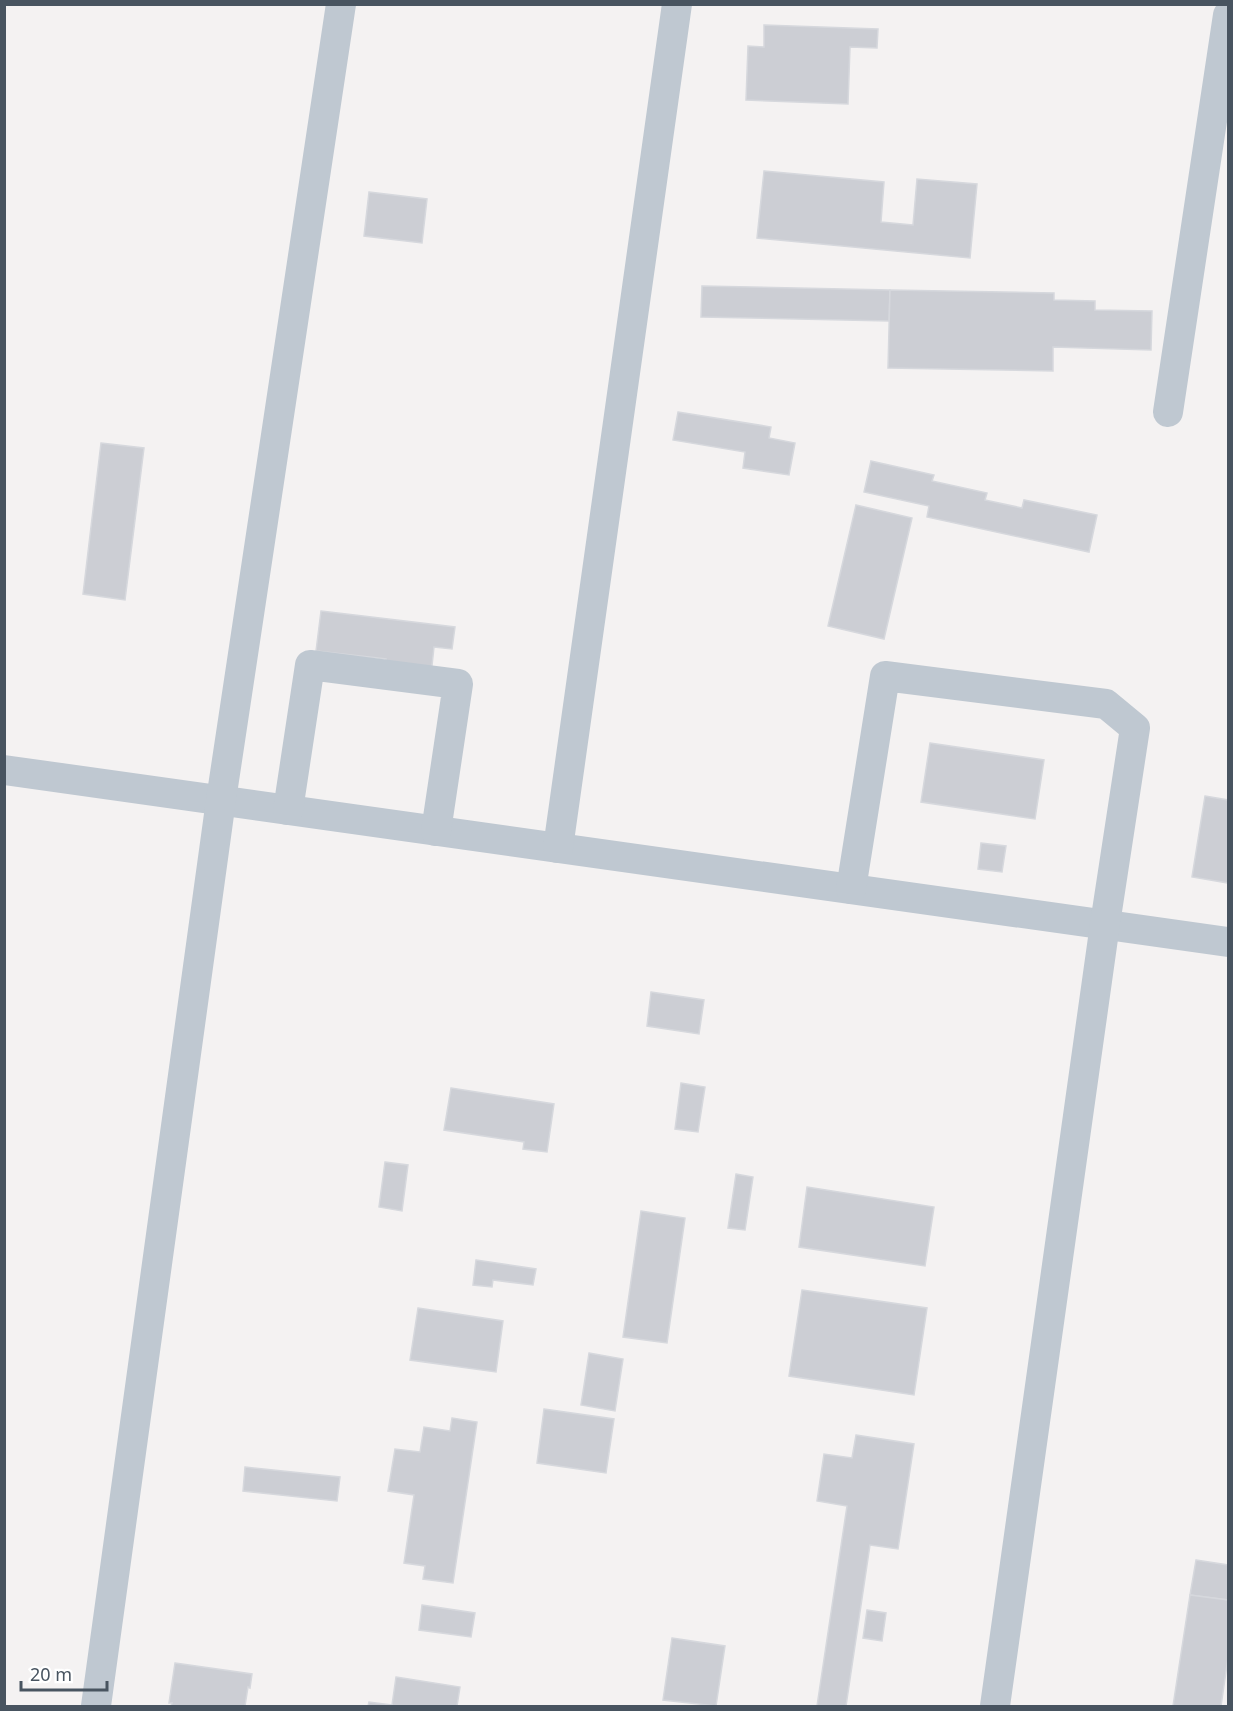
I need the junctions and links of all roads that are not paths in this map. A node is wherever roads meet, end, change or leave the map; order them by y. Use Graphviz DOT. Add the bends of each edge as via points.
graph roads {
  1 [pos="341,4"];
  2 [pos="677,4"];
  3 [pos="1228,15"];
  4 [pos="1168,412"];
  5 [pos="4,770"];
  6 [pos="221,800"];
  7 [pos="288,810"];
  8 [pos="436,831"];
  9 [pos="558,848"];
  10 [pos="851,889"];
  11 [pos="1105,924"];
  12 [pos="1228,942"];
  13 [pos="96,1707"];
  14 [pos="995,1707"];
  1 -- 6 [label="lane"];
  2 -- 9 [label="lane"];
  3 -- 4 [label="lane"];
  5 -- 6 [label="lane"];
  6 -- 7 [label="lane"];
  6 -- 13 [label="lane"];
  7 -- 8 [label="lane"];
  7 -- 8 [label="lane" via="310,665 458,684"];
  8 -- 9 [label="lane"];
  9 -- 10 [label="lane"];
  10 -- 11 [label="lane"];
  10 -- 11 [label="lane" via="885,676 1106,704 1135,728"];
  11 -- 12 [label="lane"];
  11 -- 14 [label="lane"];
}
